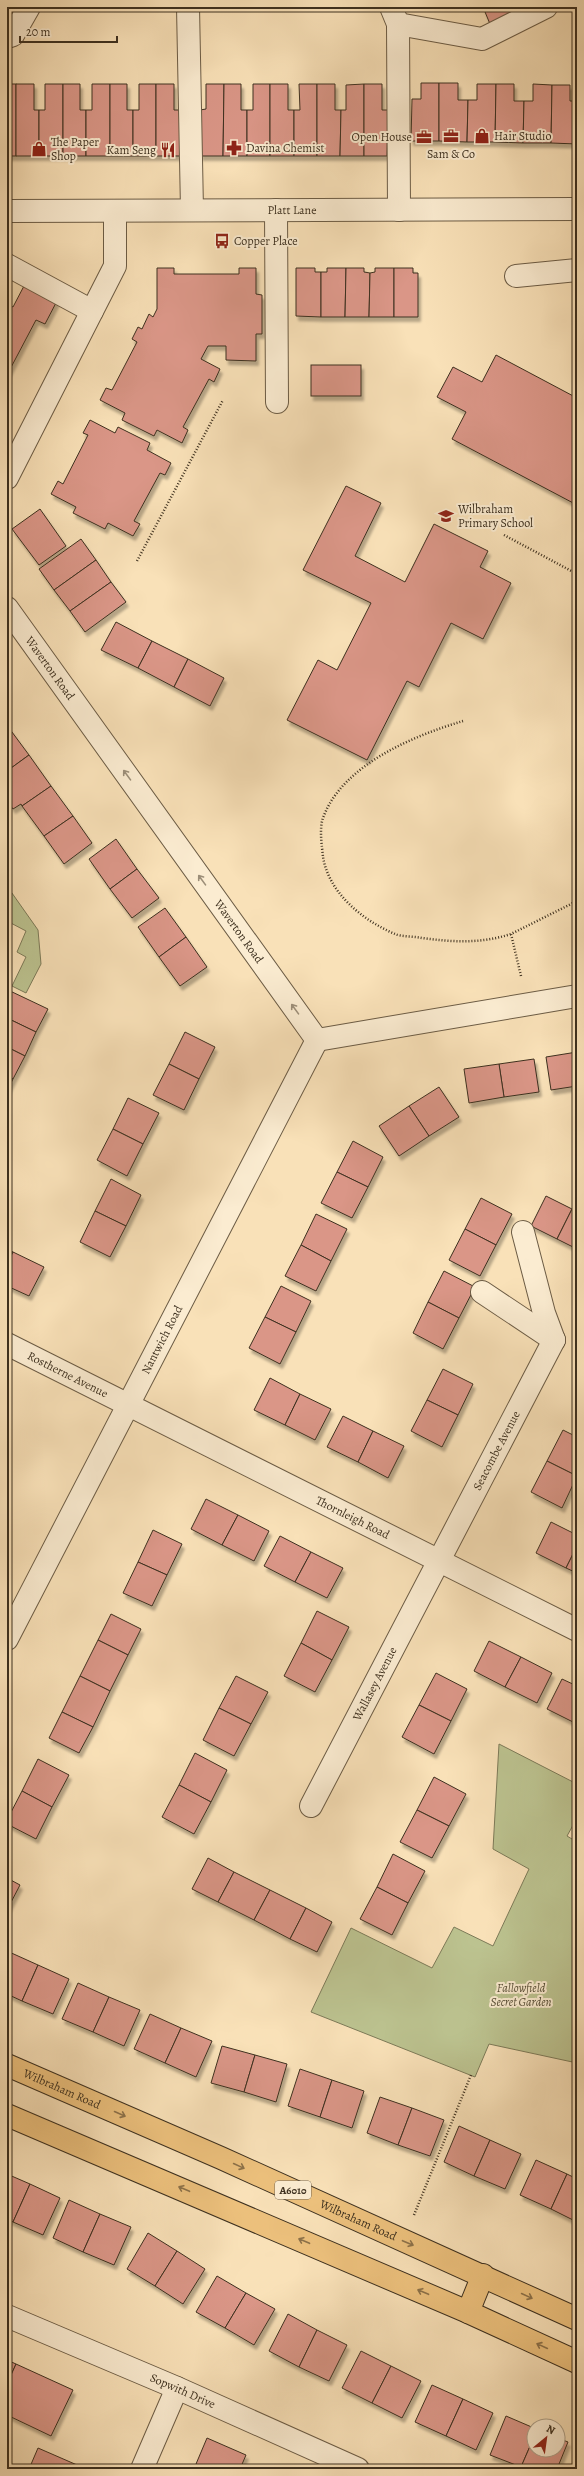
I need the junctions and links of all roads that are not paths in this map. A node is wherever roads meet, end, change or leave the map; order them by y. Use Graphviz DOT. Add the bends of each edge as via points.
graph roads {
  1 [pos="29,7"];
  2 [pos="188,7"];
  3 [pos="546,7"];
  4 [pos="394,16"];
  5 [pos="7,37"];
  6 [pos="577,209"];
  7 [pos="115,210"];
  8 [pos="192,210"];
  9 [pos="276,210"];
  10 [pos="398,210"];
  11 [pos="7,211"];
  12 [pos="7,265"];
  13 [pos="577,270"];
  14 [pos="516,276"];
  15 [pos="92,311"];
  16 [pos="277,402"];
  17 [pos="7,478"];
  18 [pos="7,608"];
  19 [pos="577,996"];
  20 [pos="317,1040"];
  21 [pos="523,1232"];
  22 [pos="482,1292"];
  23 [pos="554,1340"];
  24 [pos="7,1344"];
  25 [pos="130,1404"];
  26 [pos="439,1561"];
  27 [pos="577,1630"];
  28 [pos="7,1640"];
  29 [pos="311,1806"];
  30 [pos="7,2065"];
  31 [pos="7,2114"];
  32 [pos="483,2275"];
  33 [pos="468,2312"];
  34 [pos="7,2316"];
  35 [pos="577,2319"];
  36 [pos="577,2362"];
  37 [pos="177,2388"];
  38 [pos="142,2469"];
  39 [pos="358,2469"];
  1 -- 5 [label="street" via="13,34"];
  2 -- 8 [label="street"];
  3 -- 4 [label="street" via="482,39"];
  4 -- 10 [label="street"];
  6 -- 10 [label="street, Platt Lane"];
  7 -- 8 [label="street, Platt Lane"];
  7 -- 11 [label="street, Platt Lane"];
  7 -- 15 [label="street" via="115,266"];
  8 -- 9 [label="street, Platt Lane"];
  9 -- 10 [label="street, Platt Lane"];
  9 -- 16 [label="street"];
  12 -- 15 [label="street"];
  13 -- 14 [label="street"];
  15 -- 17 [label="street"];
  20 -- 18 [label="street, Waverton Road, one-way"];
  19 -- 20 [label="street"];
  20 -- 25 [label="street, Nantwich Road"];
  21 -- 23 [label="street" via="544,1313"];
  22 -- 23 [label="street"];
  23 -- 26 [label="street, Seacombe Avenue"];
  24 -- 25 [label="street, Rostherne Avenue"];
  25 -- 26 [label="street, Thornleigh Road"];
  25 -- 28 [label="street, Nantwich Road"];
  26 -- 27 [label="street, Thornleigh Road"];
  26 -- 29 [label="street, Wallasey Avenue"];
  30 -- 32 [label="highway, Wilbraham Road / A6010, one-way"];
  33 -- 31 [label="highway, one-way"];
  32 -- 33 [label="highway"];
  32 -- 35 [label="highway, Wilbraham Road / A6010, one-way"];
  36 -- 33 [label="highway, one-way"];
  34 -- 37 [label="street, Sopwith Drive"];
  37 -- 38 [label="street"];
  37 -- 39 [label="street, Sopwith Drive"];
}
